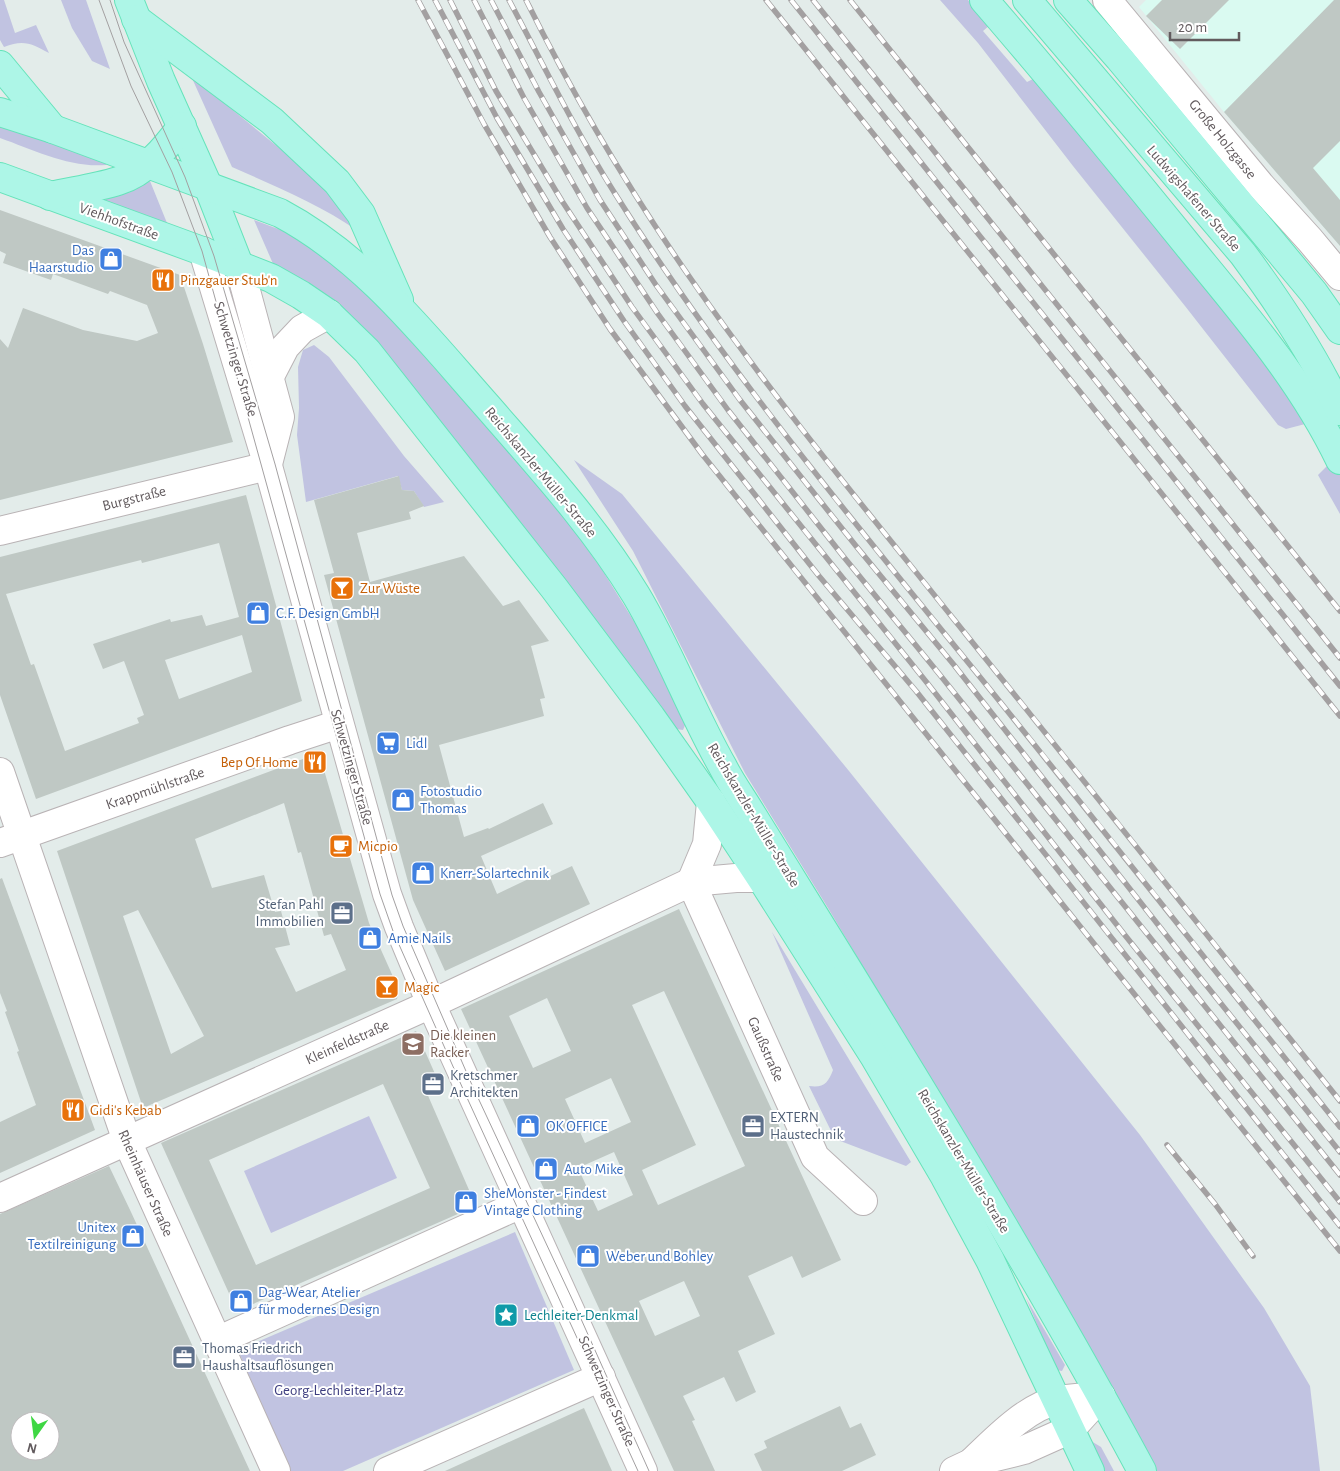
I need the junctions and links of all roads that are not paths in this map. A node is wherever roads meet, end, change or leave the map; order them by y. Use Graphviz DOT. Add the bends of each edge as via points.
graph roads {
  1 [pos="984,0"];
  2 [pos="1027,0"];
  3 [pos="1068,0"];
  4 [pos="1107,0"];
  5 [pos="133,10"];
  6 [pos="0,65"];
  7 [pos="0,112"];
  8 [pos="182,126"];
  9 [pos="53,129"];
  10 [pos="149,164"];
  11 [pos="0,177"];
  12 [pos="208,186"];
  13 [pos="50,196"];
  14 [pos="204,252"];
  15 [pos="239,265"];
  16 [pos="1340,276"];
  17 [pos="405,313"];
  18 [pos="329,314"];
  19 [pos="1340,330"];
  20 [pos="270,376"];
  21 [pos="1340,411"];
  22 [pos="1340,460"];
  23 [pos="268,466"];
  24 [pos="0,531"];
  25 [pos="339,724"];
  26 [pos="0,772"];
  27 [pos="711,802"];
  28 [pos="11,839"];
  29 [pos="761,878"];
  30 [pos="691,882"];
  31 [pos="431,1004"];
  32 [pos="127,1141"];
  33 [pos="0,1198"];
  34 [pos="863,1201"];
  35 [pos="521,1204"];
  36 [pos="217,1341"];
  37 [pos="601,1377"];
  38 [pos="1101,1396"];
  39 [pos="1057,1400"];
  40 [pos="1071,1430"];
  41 [pos="962,1467"];
  42 [pos="276,1471"];
  43 [pos="388,1471"];
  44 [pos="643,1471"];
  45 [pos="1090,1471"];
  46 [pos="1142,1471"];
  1 -- 22 [label="main road" via="1074,104 1272,349 1302,393"];
  2 -- 21 [label="main road, Ludwigshafener Straße" via="1243,254 1300,337"];
  3 -- 19 [label="main road, Ludwigshafener Straße" via="1314,293"];
  4 -- 16 [label="street, Große Holzgasse" via="1262,188"];
  5 -- 8 [label="main road"];
  5 -- 17 [label="main road" via="272,121 337,182 361,214"];
  6 -- 9 [label="main road"];
  7 -- 9 [label="main road"];
  8 -- 10 [label="main road"];
  8 -- 12 [label="main road"];
  9 -- 10 [label="main road"];
  10 -- 12 [label="main road"];
  10 -- 13 [label="main road" via="118,181"];
  11 -- 13 [label="main road, Viehhofstraße"];
  12 -- 15 [label="main road"];
  12 -- 17 [label="main road, Reichskanzler-Müller-Straße" via="280,213 302,225 350,260"];
  13 -- 14 [label="main road, Viehhofstraße"];
  14 -- 15 [label="main road, Viehhofstraße"];
  14 -- 23 [label="street, Schwetzinger Straße"];
  15 -- 18 [label="main road, Reichskanzler-Müller-Straße" via="271,278"];
  15 -- 20 [label="street, Schwetzinger Straße"];
  17 -- 38 [label="main road, Reichskanzler-Müller-Straße" via="587,524 634,592 660,636 722,766 967,1164"];
  18 -- 20 [label="street" via="302,328 285,347"];
  18 -- 27 [label="main road, Reichskanzler-Müller-Straße" via="367,351 554,588"];
  20 -- 23 [label="street, Schwetzinger Straße" via="280,417"];
  23 -- 24 [label="street, Burgstraße"];
  23 -- 25 [label="street, Schwetzinger Straße"];
  25 -- 28 [label="street, Krappmühlstraße"];
  25 -- 31 [label="street, Schwetzinger Straße" via="387,894"];
  26 -- 28 [label="street, Rheinhäuser Straße"];
  27 -- 29 [label="main road, Reichskanzler-Müller-Straße"];
  27 -- 30 [label="street" via="707,844"];
  28 -- 32 [label="street, Rheinhäuser Straße"];
  29 -- 30 [label="street, Kleinfeldstraße"];
  29 -- 39 [label="main road, Reichskanzler-Müller-Straße" via="874,1056 945,1177 990,1260"];
  30 -- 31 [label="street, Kleinfeldstraße"];
  30 -- 34 [label="street, Gaußstraße" via="814,1156"];
  31 -- 32 [label="street, Kleinfeldstraße"];
  31 -- 35 [label="street, Schwetzinger Straße"];
  32 -- 33 [label="street, Kleinfeldstraße"];
  32 -- 36 [label="street, Rheinhäuser Straße"];
  35 -- 36 [label="street"];
  35 -- 37 [label="street, Schwetzinger Straße"];
  36 -- 42 [label="street, Rheinhäuser Straße"];
  37 -- 43 [label="street"];
  37 -- 44 [label="street, Schwetzinger Straße"];
  38 -- 39 [label="street"];
  38 -- 40 [label="street"];
  38 -- 46 [label="main road, Reichskanzler-Müller-Straße"];
  39 -- 40 [label="main road, Reichskanzler-Müller-Straße"];
  39 -- 41 [label="street" via="1029,1412"];
  40 -- 41 [label="street" via="1024,1450"];
  40 -- 45 [label="main road, Reichskanzler-Müller-Straße"];
}
